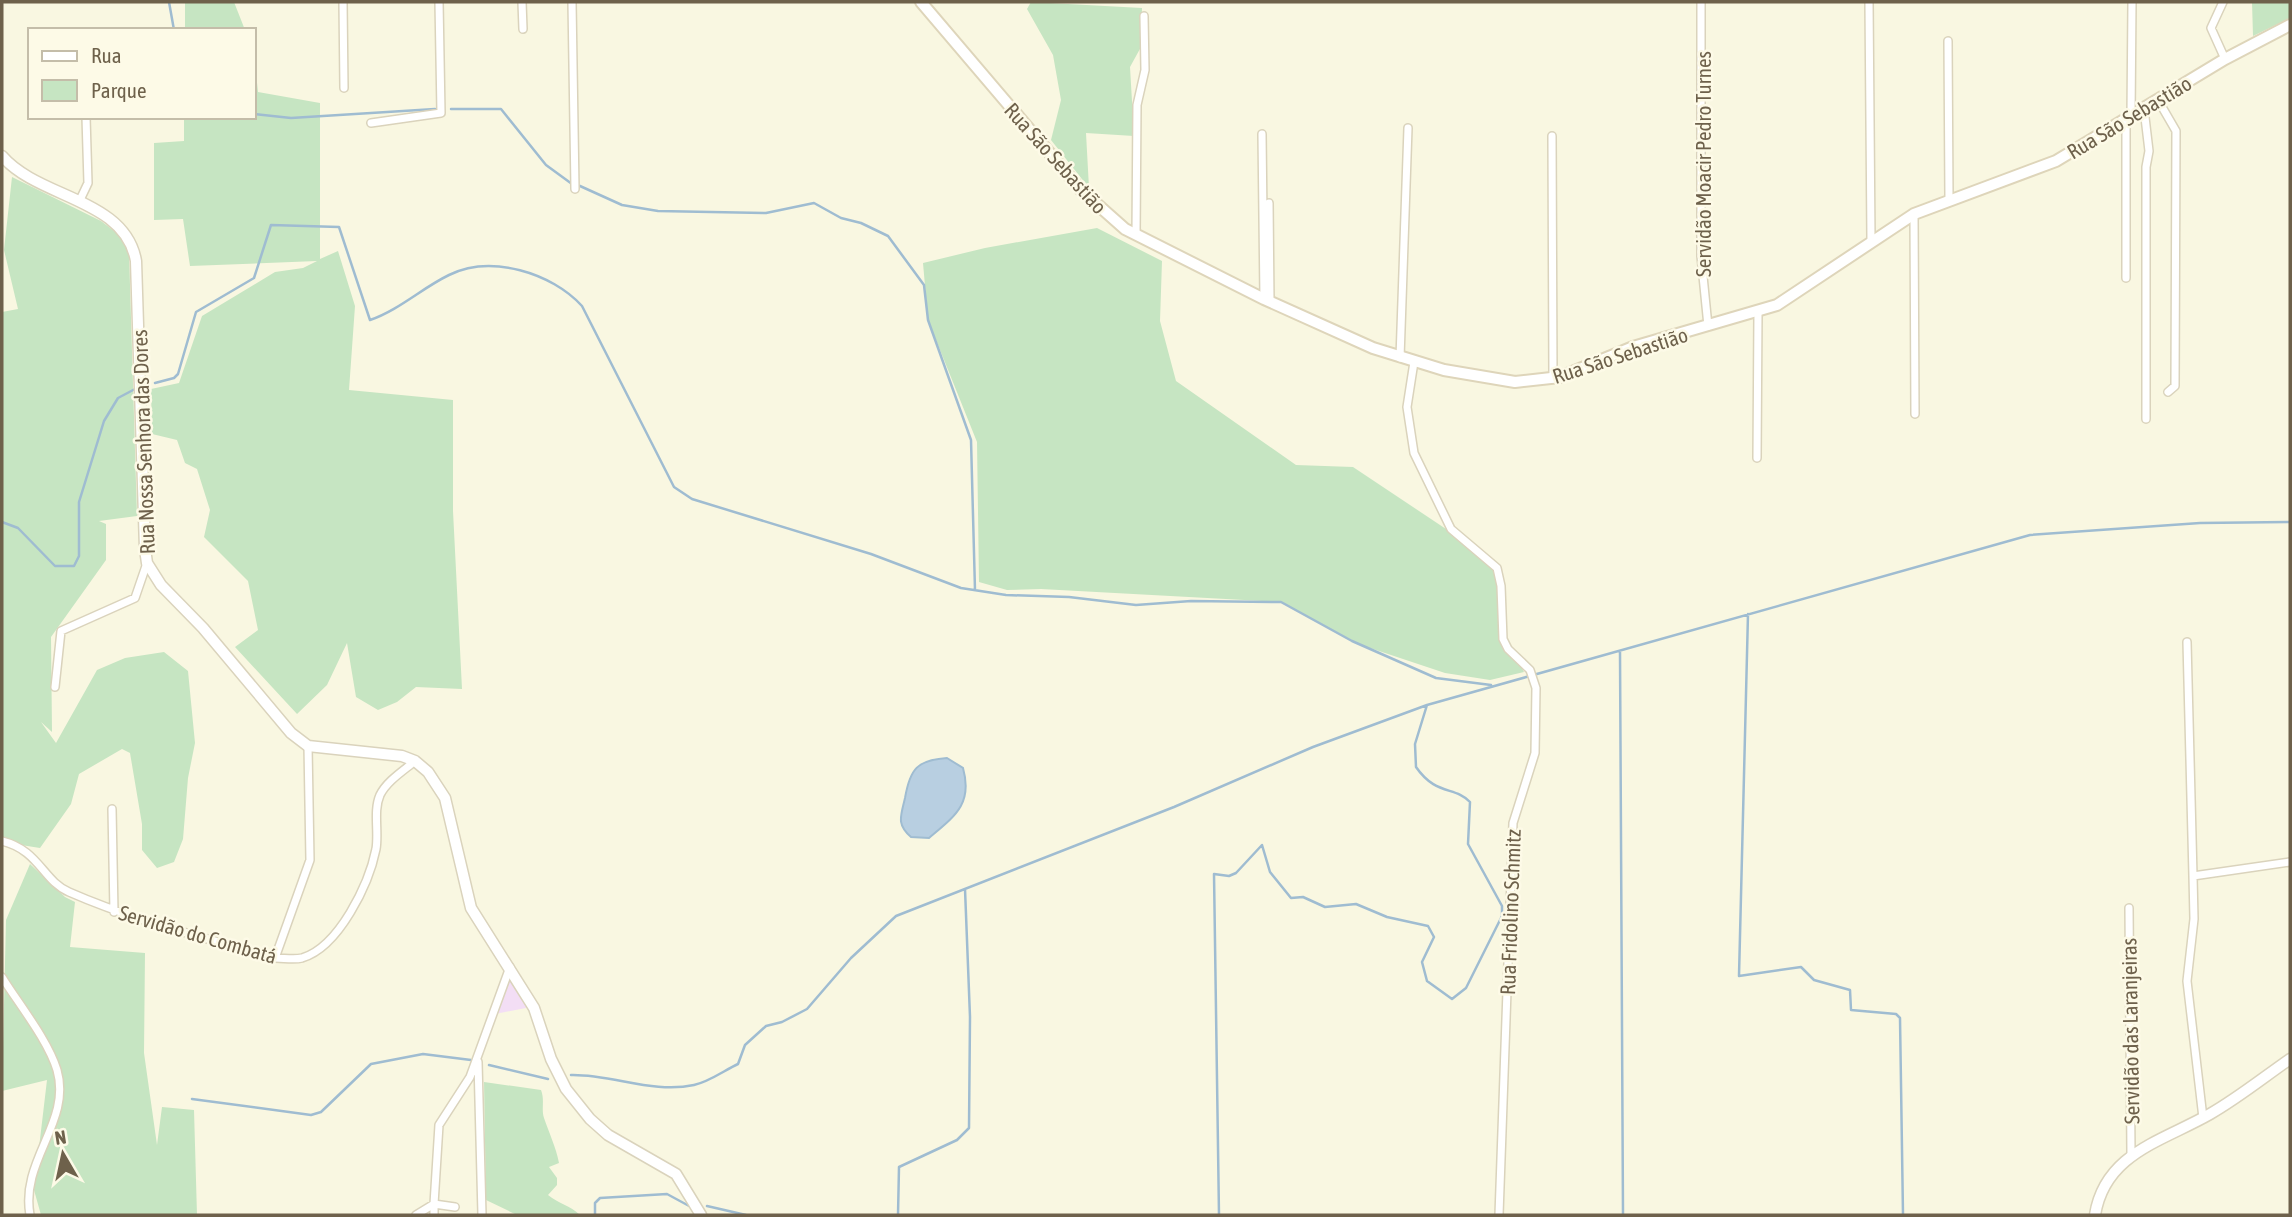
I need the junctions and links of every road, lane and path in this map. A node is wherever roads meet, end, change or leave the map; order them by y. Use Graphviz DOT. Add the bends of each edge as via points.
graph roads {
  1 [pos="343,2"];
  2 [pos="439,2"];
  3 [pos="522,2"];
  4 [pos="572,2"];
  5 [pos="921,2"];
  6 [pos="1701,2"];
  7 [pos="1869,2"];
  8 [pos="2132,2"];
  9 [pos="2223,2"];
  10 [pos="1144,16"];
  11 [pos="2290,25"];
  12 [pos="523,29"];
  13 [pos="1948,41"];
  14 [pos="2225,59"];
  15 [pos="344,88"];
  16 [pos="2158,100"];
  17 [pos="2144,109"];
  18 [pos="2129,118"];
  19 [pos="86,119"];
  20 [pos="371,123"];
  21 [pos="1408,128"];
  22 [pos="1262,134"];
  23 [pos="1552,136"];
  24 [pos="2,156"];
  25 [pos="575,190"];
  26 [pos="1948,199"];
  27 [pos="79,202"];
  28 [pos="1269,203"];
  29 [pos="1914,214"];
  30 [pos="1136,236"];
  31 [pos="1871,240"];
  32 [pos="2126,278"];
  33 [pos="1267,301"];
  34 [pos="1758,313"];
  35 [pos="1708,326"];
  36 [pos="1400,358"];
  37 [pos="1414,362"];
  38 [pos="1553,379"];
  39 [pos="2168,392"];
  40 [pos="1915,414"];
  41 [pos="2146,419"];
  42 [pos="1757,458"];
  43 [pos="147,564"];
  44 [pos="2188,642"];
  45 [pos="55,687"];
  46 [pos="307,746"];
  47 [pos="415,761"];
  48 [pos="112,810"];
  49 [pos="2,841"];
  50 [pos="2290,862"];
  51 [pos="2193,876"];
  52 [pos="2129,908"];
  53 [pos="114,912"];
  54 [pos="275,958"];
  55 [pos="510,967"];
  56 [pos="2,976"];
  57 [pos="478,1058"];
  58 [pos="2290,1059"];
  59 [pos="2203,1118"];
  60 [pos="2131,1154"];
  61 [pos="434,1204"];
  62 [pos="455,1207"];
  63 [pos="30,1215"];
  64 [pos="416,1215"];
  65 [pos="434,1215"];
  66 [pos="482,1215"];
  67 [pos="701,1215"];
  68 [pos="1499,1215"];
  69 [pos="2095,1215"];
  1 -- 15 [label="street"];
  2 -- 20 [label="street" via="441,113"];
  3 -- 12 [label="street"];
  4 -- 25 [label="street"];
  5 -- 30 [label="main road, Rua São Sebastião" via="1081,190"];
  6 -- 35 [label="street, Servidão Moacir Pedro Turnes" via="1701,256"];
  7 -- 31 [label="street"];
  8 -- 18 [label="street"];
  9 -- 14 [label="street" via="2211,28"];
  10 -- 30 [label="street" via="1145,70 1137,105"];
  11 -- 14 [label="main road, Rua São Sebastião"];
  13 -- 26 [label="street"];
  14 -- 16 [label="main road, Rua São Sebastião"];
  16 -- 17 [label="main road, Rua São Sebastião"];
  16 -- 39 [label="street" via="2176,131 2175,386"];
  17 -- 18 [label="main road, Rua São Sebastião"];
  17 -- 41 [label="street" via="2149,151"];
  18 -- 26 [label="main road, Rua São Sebastião" via="2041,168"];
  18 -- 32 [label="street"];
  19 -- 27 [label="street" via="88,183"];
  21 -- 36 [label="street"];
  22 -- 33 [label="street"];
  23 -- 38 [label="street"];
  24 -- 27 [label="street, Rua Nossa Senhora das Dores" via="32,182"];
  26 -- 29 [label="main road, Rua São Sebastião"];
  27 -- 43 [label="street, Rua Nossa Senhora das Dores" via="118,225 130,240 136,261"];
  28 -- 33 [label="street"];
  29 -- 31 [label="main road, Rua São Sebastião"];
  29 -- 40 [label="street"];
  30 -- 33 [label="main road, Rua São Sebastião"];
  31 -- 34 [label="main road, Rua São Sebastião" via="1793,297"];
  33 -- 36 [label="main road, Rua São Sebastião"];
  34 -- 35 [label="main road, Rua São Sebastião"];
  34 -- 42 [label="street"];
  35 -- 38 [label="main road, Rua São Sebastião" via="1633,347"];
  36 -- 37 [label="main road, Rua São Sebastião"];
  37 -- 38 [label="main road, Rua São Sebastião" via="1497,380"];
  37 -- 68 [label="street, Rua Fridolino Schmitz" via="1408,407 1414,453 1454,532 1497,568 1503,639 1535,683 1535,753 1513,829"];
  43 -- 45 [label="street" via="135,598 61,631"];
  43 -- 46 [label="street, Rua Nossa Senhora das Dores" via="284,727"];
  44 -- 51 [label="street"];
  46 -- 47 [label="street"];
  46 -- 54 [label="street" via="310,860"];
  47 -- 54 [label="street, Servidão do Combatá" via="380,796 376,850 351,914 310,954"];
  47 -- 55 [label="street" via="445,798 467,898"];
  48 -- 53 [label="street"];
  49 -- 53 [label="street, Servidão do Combatá" via="30,854 68,892"];
  50 -- 51 [label="street"];
  51 -- 59 [label="street" via="2188,991"];
  52 -- 60 [label="street, Servidão das Laranjeiras"];
  53 -- 54 [label="street, Servidão do Combatá"];
  55 -- 57 [label="street"];
  55 -- 67 [label="street" via="534,1007 554,1067 574,1101 608,1135 676,1174"];
  56 -- 63 [label="street" via="50,1055 60,1092 57,1112 30,1175"];
  57 -- 61 [label="street" via="439,1125"];
  57 -- 66 [label="street"];
  58 -- 59 [label="street"];
  59 -- 60 [label="street"];
  60 -- 69 [label="street" via="2107,1181"];
  61 -- 62 [label="street"];
  61 -- 64 [label="street"];
  61 -- 65 [label="street"];
}
